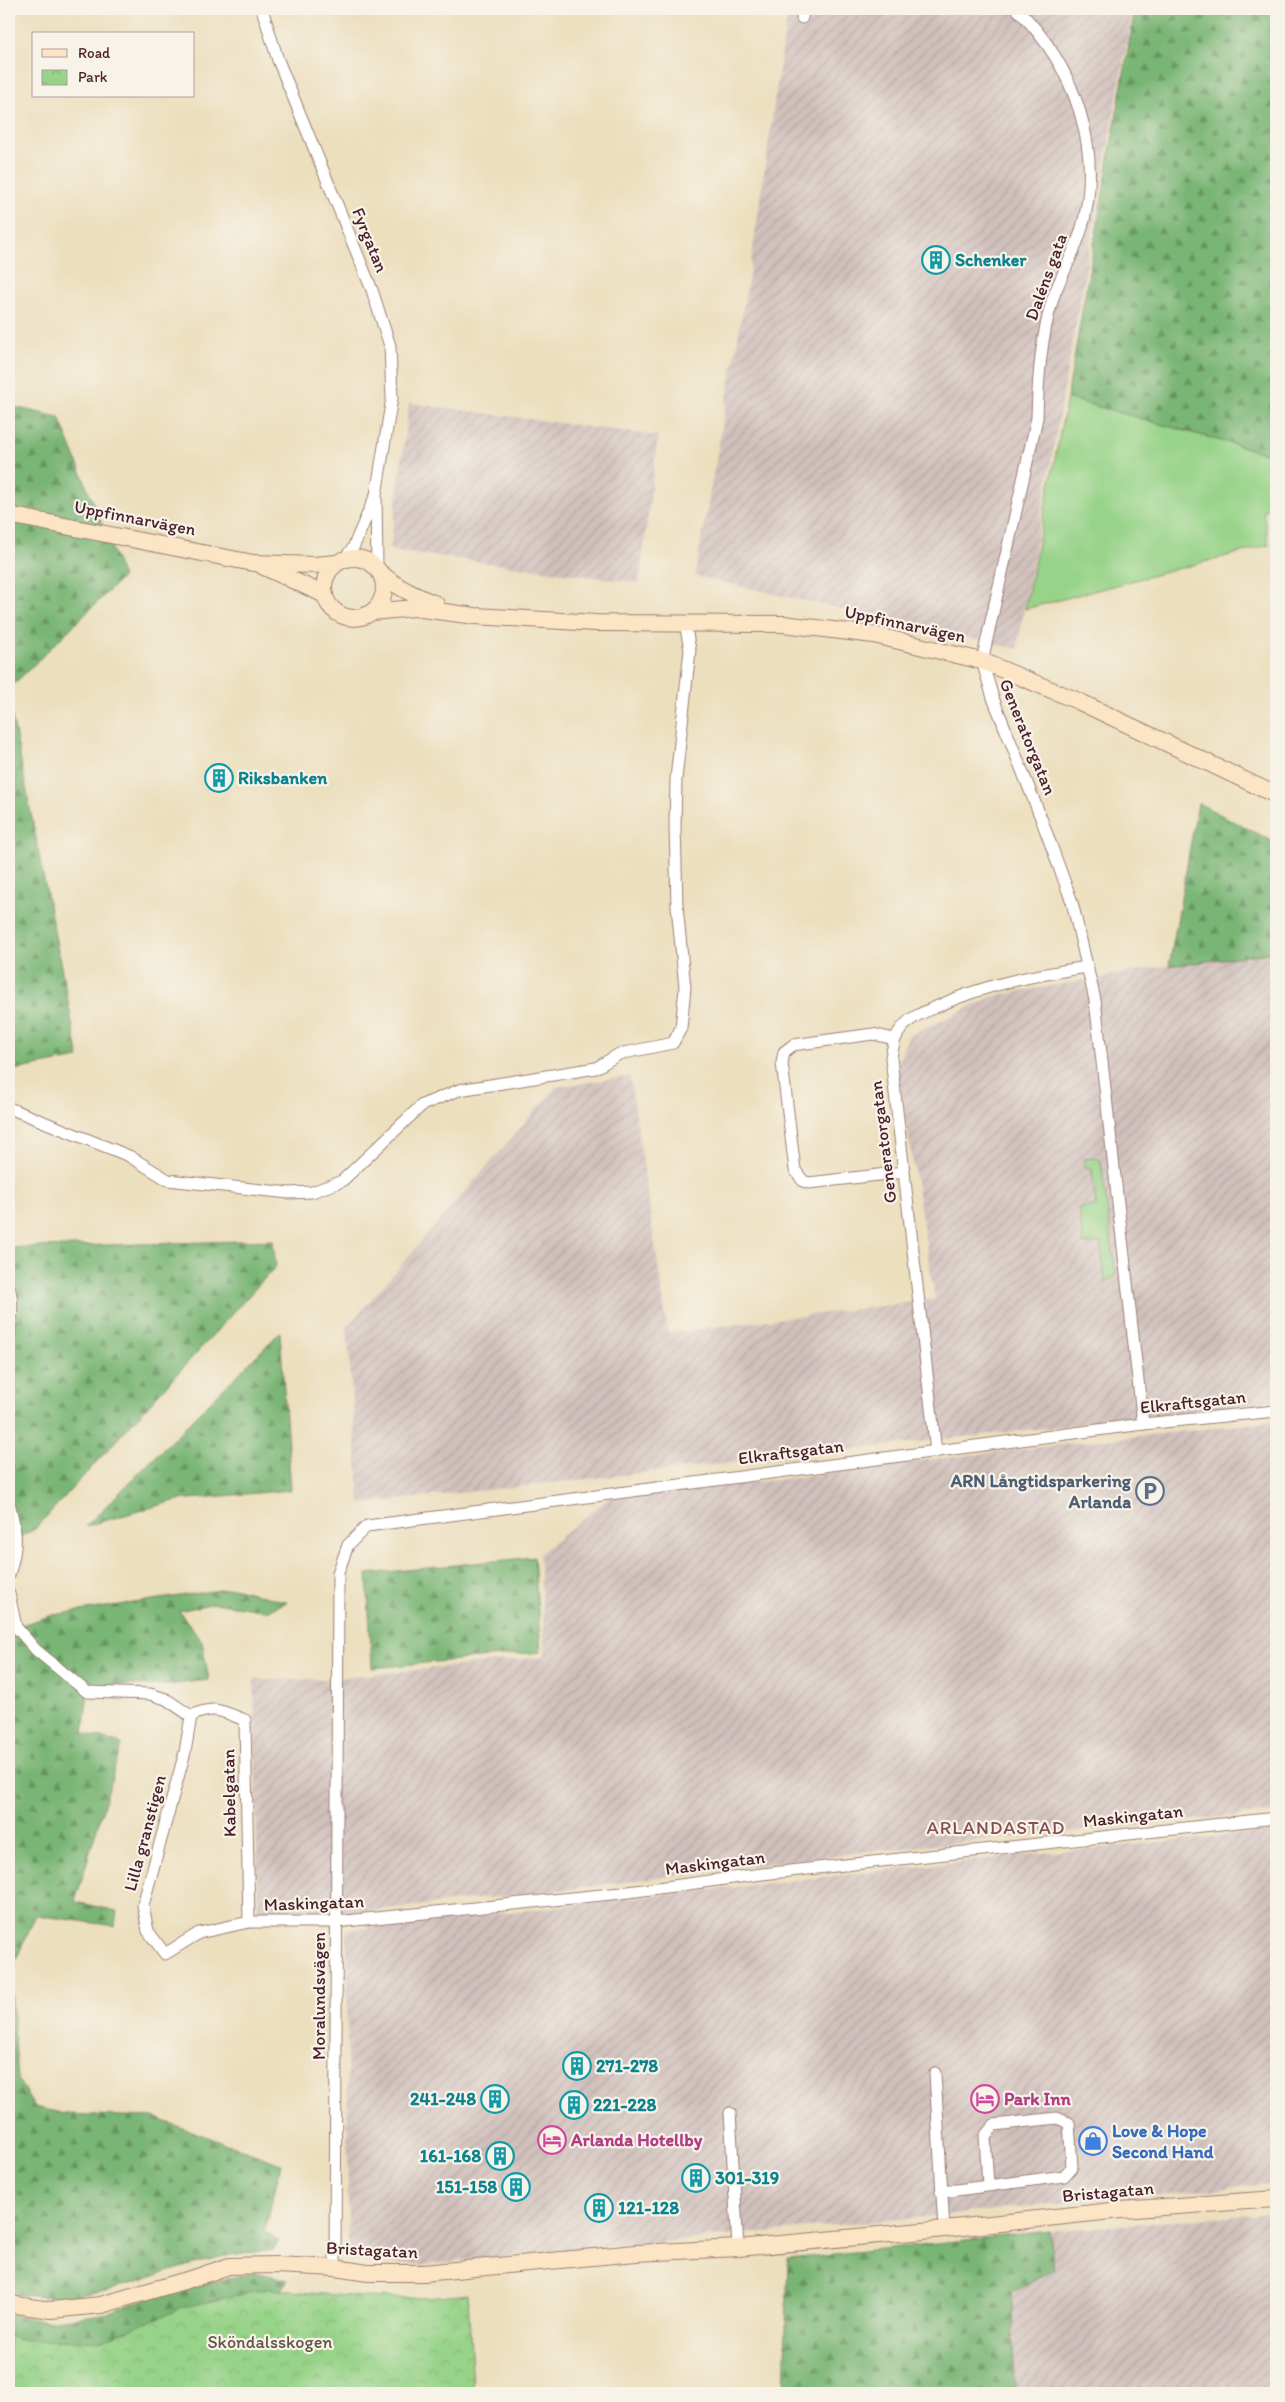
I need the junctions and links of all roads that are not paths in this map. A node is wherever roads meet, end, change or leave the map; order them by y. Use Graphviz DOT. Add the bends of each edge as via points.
graph roads {
  1 [pos="262,9"];
  2 [pos="1017,9"];
  3 [pos="376,495"];
  4 [pos="9,515"];
  5 [pos="340,561"];
  6 [pos="253,562"];
  7 [pos="379,571"];
  8 [pos="325,594"];
  9 [pos="372,612"];
  10 [pos="497,616"];
  11 [pos="685,623"];
  12 [pos="982,661"];
  13 [pos="1276,795"];
  14 [pos="1088,968"];
  15 [pos="894,1039"];
  16 [pos="9,1108"];
  17 [pos="904,1172"];
  18 [pos="9,1287"];
  19 [pos="9,1338"];
  20 [pos="1276,1411"];
  21 [pos="1143,1424"];
  22 [pos="936,1452"];
  23 [pos="9,1503"];
  24 [pos="338,1573"];
  25 [pos="9,1575"];
  26 [pos="9,1594"];
  27 [pos="191,1716"];
  28 [pos="1276,1818"];
  29 [pos="249,1922"];
  30 [pos="336,1922"];
  31 [pos="165,1954"];
  32 [pos="935,2073"];
  33 [pos="730,2113"];
  34 [pos="988,2186"];
  35 [pos="941,2192"];
  36 [pos="1276,2199"];
  37 [pos="944,2229"];
  38 [pos="738,2248"];
  39 [pos="335,2268"];
  40 [pos="9,2304"];
  1 -- 3 [label="street, Fyrgatan" via="278,60 372,290 390,346 392,398"];
  2 -- 12 [label="street, Daléns gata" via="1056,56 1068,78 1080,108 1089,166 1081,231 1054,297 1043,336 1037,418"];
  3 -- 5 [label="street, Fyrgatan" via="353,548"];
  3 -- 7 [label="street, Fyrgatan"];
  4 -- 6 [label="street, Uppfinnarvägen"];
  5 -- 6 [label="street, Uppfinnarvägen" via="314,565"];
  5 -- 7 [label="street" via="359,558"];
  5 -- 8 [label="street" via="329,572"];
  6 -- 8 [label="street, Uppfinnarvägen"];
  7 -- 9 [label="street" via="384,592"];
  7 -- 10 [label="street, Uppfinnarvägen" via="392,583 416,596 437,604"];
  8 -- 9 [label="street" via="330,605 344,615 361,617"];
  9 -- 10 [label="street, Uppfinnarvägen" via="414,608"];
  10 -- 11 [label="street, Uppfinnarvägen" via="596,623"];
  11 -- 12 [label="street, Uppfinnarvägen" via="826,628 874,635"];
  11 -- 16 [label="street" via="690,650 676,779 675,825 677,906 685,988 681,1028 673,1043 619,1054 596,1068 504,1081 449,1094 422,1105 342,1181 312,1192 289,1193 168,1180 129,1156"];
  12 -- 13 [label="street, Uppfinnarvägen" via="1070,698"];
  12 -- 14 [label="street, Generatorgatan" via="992,698 1060,866"];
  14 -- 15 [label="street" via="1010,980 982,988 918,1015 904,1025"];
  14 -- 21 [label="street, Generatorgatan" via="1095,1000"];
  15 -- 17 [label="street, Generatorgatan" via="891,1058"];
  15 -- 17 [label="street" via="873,1034 793,1045 784,1052 782,1063 795,1170 803,1181 809,1183"];
  17 -- 22 [label="street, Generatorgatan"];
  18 -- 19 [label="street"];
  20 -- 21 [label="street, Elkraftsgatan"];
  21 -- 22 [label="street, Elkraftsgatan"];
  22 -- 24 [label="street, Elkraftsgatan" via="367,1526 348,1545"];
  23 -- 25 [label="street" via="17,1532"];
  24 -- 30 [label="street, Moralundsvägen"];
  26 -- 27 [label="street" via="16,1627 36,1650 87,1692 150,1694 166,1699"];
  27 -- 29 [label="street, Kabelgatan" via="208,1709 244,1720"];
  27 -- 31 [label="street, Lilla granstigen" via="185,1752 143,1905 148,1931"];
  28 -- 30 [label="street, Maskingatan"];
  29 -- 30 [label="street, Maskingatan"];
  29 -- 31 [label="street, Maskingatan" via="199,1933"];
  30 -- 39 [label="street, Moralundsvägen"];
  32 -- 35 [label="street"];
  33 -- 38 [label="street"];
  34 -- 34 [label="street" via="1064,2176 1072,2167 1069,2123 1057,2118 994,2125 985,2136"];
  34 -- 35 [label="street"];
  35 -- 37 [label="street"];
  36 -- 37 [label="street, Bristagatan" via="1121,2210"];
  37 -- 38 [label="street, Bristagatan"];
  38 -- 39 [label="street, Bristagatan" via="636,2253 423,2273 368,2273"];
  39 -- 40 [label="street, Bristagatan" via="229,2266 100,2305 51,2310"];
}
